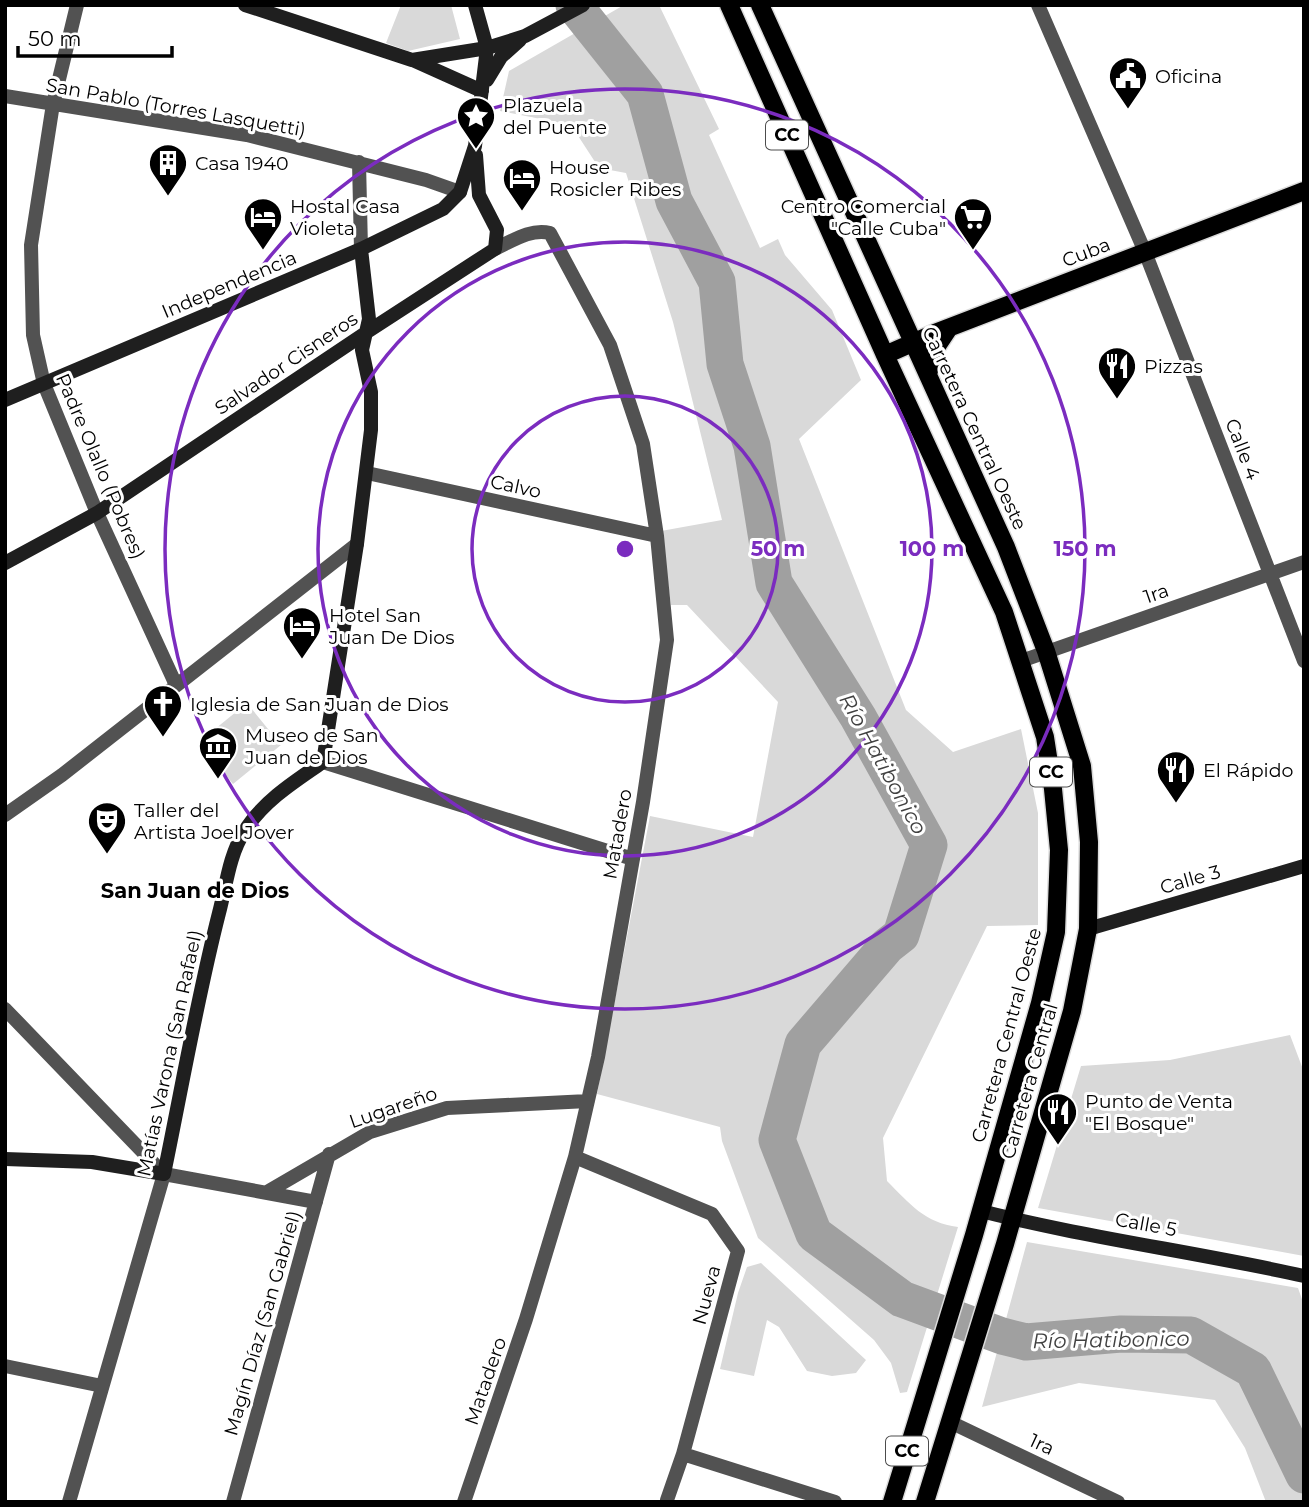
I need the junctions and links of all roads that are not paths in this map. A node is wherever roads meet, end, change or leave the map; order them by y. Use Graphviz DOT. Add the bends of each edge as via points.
graph roads {
  1 [pos="77,5"];
  2 [pos="245,5"];
  3 [pos="475,5"];
  4 [pos="583,5"];
  5 [pos="729,5"];
  6 [pos="760,5"];
  7 [pos="1038,5"];
  8 [pos="525,36"];
  9 [pos="487,48"];
  10 [pos="412,60"];
  11 [pos="482,91"];
  12 [pos="5,96"];
  13 [pos="53,104"];
  14 [pos="475,146"];
  15 [pos="359,163"];
  16 [pos="1304,191"];
  17 [pos="460,192"];
  18 [pos="483,205"];
  19 [pos="362,249"];
  20 [pos="495,249"];
  21 [pos="1144,252"];
  22 [pos="949,328"];
  23 [pos="362,340"];
  24 [pos="913,345"];
  25 [pos="885,355"];
  26 [pos="928,375"];
  27 [pos="44,384"];
  28 [pos="5,400"];
  29 [pos="367,473"];
  30 [pos="97,513"];
  31 [pos="657,536"];
  32 [pos="357,544"];
  33 [pos="1304,562"];
  34 [pos="5,563"];
  35 [pos="1271,575"];
  36 [pos="1046,651"];
  37 [pos="1021,661"];
  38 [pos="1304,661"];
  39 [pos="176,685"];
  40 [pos="323,762"];
  41 [pos="5,815"];
  42 [pos="633,859"];
  43 [pos="1304,866"];
  44 [pos="1088,929"];
  45 [pos="5,1009"];
  46 [pos="588,1101"];
  47 [pos="329,1154"];
  48 [pos="575,1157"];
  49 [pos="5,1159"];
  50 [pos="164,1174"];
  51 [pos="267,1192"];
  52 [pos="316,1202"];
  53 [pos="981,1211"];
  54 [pos="1012,1219"];
  55 [pos="1304,1276"];
  56 [pos="5,1366"];
  57 [pos="102,1385"];
  58 [pos="952,1415"];
  59 [pos="683,1454"];
  60 [pos="667,1500"];
  61 [pos="69,1502"];
  62 [pos="233,1502"];
  63 [pos="464,1502"];
  64 [pos="835,1502"];
  65 [pos="892,1502"];
  66 [pos="925,1502"];
  67 [pos="1118,1502"];
  1 -- 13 [label="street, Padre Olallo (Pobres)"];
  2 -- 10 [label="street"];
  3 -- 9 [label="street"];
  4 -- 8 [label="street"];
  5 -- 25 [label="main road, CC"];
  6 -- 24 [label="main road, Carretera Central Oeste"];
  7 -- 21 [label="street, Calle 4"];
  8 -- 9 [label="street"];
  8 -- 11 [label="street" via="501,57"];
  9 -- 10 [label="street"];
  9 -- 11 [label="street"];
  10 -- 11 [label="street"];
  11 -- 14 [label="street"];
  12 -- 13 [label="street, San Pablo (Torres Lasquetti)"];
  13 -- 15 [label="street, San Pablo (Torres Lasquetti)" via="247,135"];
  13 -- 27 [label="street, Padre Olallo (Pobres)" via="31,245 33,335"];
  14 -- 17 [label="street"];
  14 -- 18 [label="street"];
  15 -- 17 [label="street, San Pablo (Torres Lasquetti)"];
  15 -- 19 [label="street"];
  16 -- 21 [label="main road, Cuba"];
  17 -- 18 [label="street"];
  17 -- 19 [label="street, Independencia" via="443,209"];
  18 -- 20 [label="street" via="497,230"];
  19 -- 23 [label="street" via="369,319"];
  19 -- 27 [label="street, Independencia"];
  20 -- 23 [label="street, Salvador Cisneros"];
  20 -- 31 [label="street, Matadero" via="526,234 550,233 610,345 643,444"];
  21 -- 22 [label="main road, Cuba"];
  21 -- 35 [label="street, Calle 4"];
  22 -- 24 [label="main road, Cuba"];
  22 -- 26 [label="main road" via="933,352"];
  23 -- 29 [label="street" via="370,392"];
  23 -- 30 [label="street, Salvador Cisneros"];
  24 -- 25 [label="main road, Cuba"];
  24 -- 26 [label="main road, Carretera Central Oeste / CC"];
  25 -- 37 [label="main road, Carretera Central Oeste / CC" via="1004,612"];
  26 -- 36 [label="main road, Carretera Central Oeste / CC" via="1006,547"];
  27 -- 28 [label="street, Independencia"];
  27 -- 30 [label="street, Padre Olallo (Pobres)"];
  29 -- 31 [label="street, Calvo"];
  29 -- 32 [label="street"];
  30 -- 34 [label="street, Salvador Cisneros"];
  30 -- 39 [label="street, Padre Olallo (Pobres)"];
  31 -- 42 [label="street, Matadero" via="667,640"];
  32 -- 39 [label="street"];
  32 -- 40 [label="street"];
  33 -- 35 [label="street, 1ra"];
  35 -- 36 [label="street, 1ra"];
  35 -- 38 [label="street, Calle 4"];
  36 -- 37 [label="street, 1ra"];
  36 -- 44 [label="main road, Carretera Central Oeste / CC" via="1083,766 1089,842"];
  37 -- 53 [label="main road, Carretera Central Oeste / CC" via="1045,737 1053,789 1059,850 1056,932"];
  39 -- 41 [label="street"];
  40 -- 42 [label="street"];
  40 -- 50 [label="street, Matías Varona (San Rafael)" via="259,813 235,852"];
  42 -- 46 [label="street, Matadero"];
  43 -- 44 [label="street, Calle 3"];
  44 -- 54 [label="main road, Carretera Central / CC" via="1072,1011"];
  45 -- 50 [label="street"];
  46 -- 47 [label="street, Lugareño" via="447,1108 370,1132"];
  46 -- 48 [label="street, Matadero"];
  47 -- 51 [label="street, Lugareño"];
  47 -- 52 [label="street, Magín Díaz (San Gabriel)"];
  48 -- 59 [label="street, Nueva" via="712,1214 738,1251"];
  48 -- 63 [label="street, Matadero"];
  49 -- 50 [label="street" via="92,1162"];
  50 -- 51 [label="street"];
  50 -- 57 [label="street, Matías Varona (San Rafael)"];
  51 -- 52 [label="street"];
  52 -- 62 [label="street, Magín Díaz (San Gabriel)"];
  53 -- 54 [label="street, Calle 5"];
  53 -- 65 [label="main road, CC"];
  54 -- 55 [label="street, Calle 5"];
  54 -- 58 [label="main road, Carretera Central / CC"];
  56 -- 57 [label="street"];
  57 -- 61 [label="street, Matías Varona (San Rafael)"];
  58 -- 66 [label="main road, CC"];
  58 -- 67 [label="street, 1ra"];
  59 -- 60 [label="street, Nueva"];
  59 -- 64 [label="street"];
}
